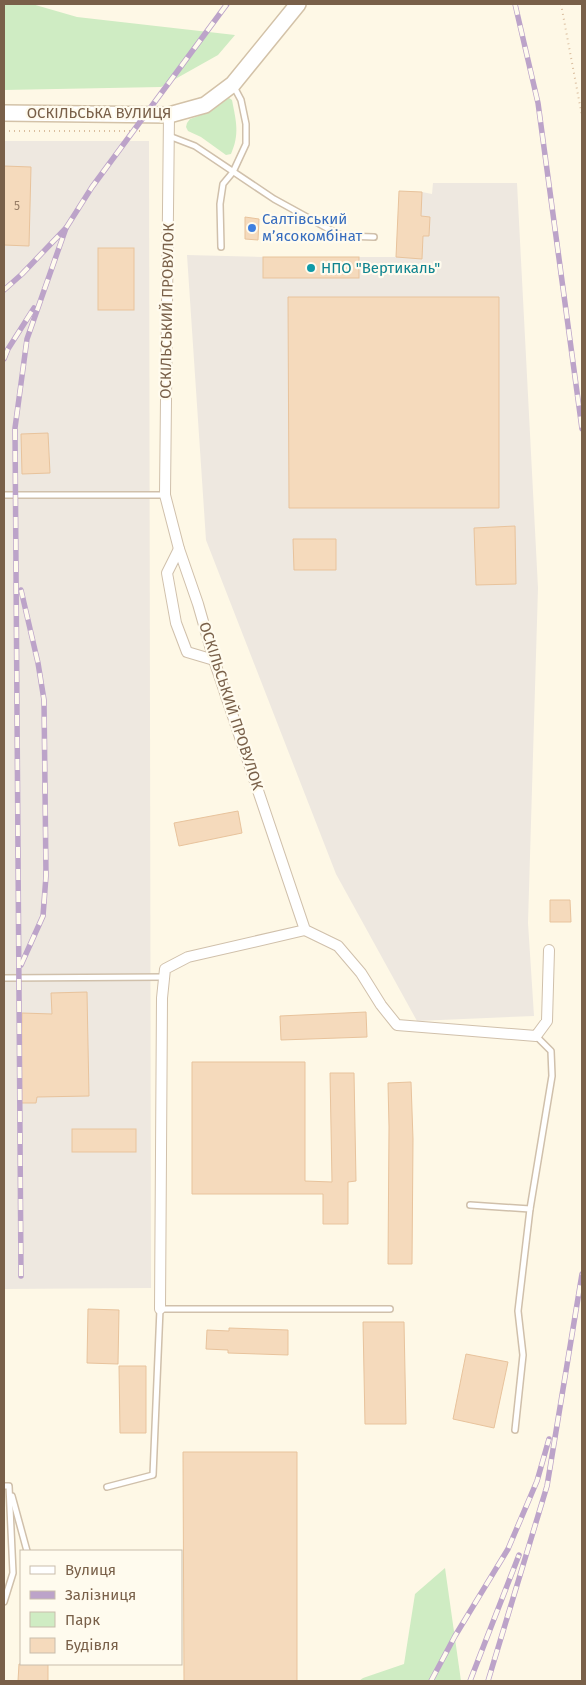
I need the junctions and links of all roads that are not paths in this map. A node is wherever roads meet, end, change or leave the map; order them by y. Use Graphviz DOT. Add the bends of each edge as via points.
graph roads {
  1 [pos="298,4"];
  2 [pos="233,84"];
  3 [pos="4,113"];
  4 [pos="169,115"];
  5 [pos="170,136"];
  6 [pos="233,172"];
  7 [pos="374,237"];
  8 [pos="221,247"];
  9 [pos="4,495"];
  10 [pos="165,495"];
  11 [pos="179,549"];
  12 [pos="214,660"];
  13 [pos="305,930"];
  14 [pos="549,950"];
  15 [pos="164,977"];
  16 [pos="4,978"];
  17 [pos="536,1036"];
  18 [pos="470,1205"];
  19 [pos="530,1210"];
  20 [pos="160,1309"];
  21 [pos="390,1309"];
  22 [pos="515,1430"];
  23 [pos="6,1486"];
  24 [pos="106,1487"];
  25 [pos="28,1550"];
  26 [pos="4,1602"];
  1 -- 2 [label="main road, ОСКІЛЬСЬКА ВУЛИЦЯ"];
  2 -- 4 [label="main road, ОСКІЛЬСЬКА ВУЛИЦЯ" via="205,105"];
  2 -- 6 [label="lane" via="241,100 246,124 246,144"];
  3 -- 4 [label="main road, ОСКІЛЬСЬКА ВУЛИЦЯ"];
  4 -- 5 [label="street, ОСКІЛЬСЬКИЙ ПРОВУЛОК"];
  5 -- 6 [label="lane" via="195,146"];
  5 -- 10 [label="street, ОСКІЛЬСЬКИЙ ПРОВУЛОК"];
  6 -- 7 [label="lane" via="336,233"];
  6 -- 8 [label="lane" via="223,184"];
  9 -- 10 [label="lane"];
  10 -- 11 [label="street, ОСКІЛЬСЬКИЙ ПРОВУЛОК"];
  11 -- 12 [label="street, ОСКІЛЬСЬКИЙ ПРОВУЛОК"];
  11 -- 12 [label="street" via="167,573 176,623 187,652"];
  12 -- 13 [label="street, ОСКІЛЬСЬКИЙ ПРОВУЛОК"];
  13 -- 15 [label="street" via="188,957 165,969"];
  13 -- 17 [label="street" via="338,946 397,1025"];
  14 -- 17 [label="street" via="547,1022"];
  15 -- 16 [label="lane"];
  15 -- 20 [label="street"];
  17 -- 19 [label="lane" via="551,1051 552,1076"];
  18 -- 19 [label="lane"];
  19 -- 22 [label="lane" via="518,1311 523,1355"];
  20 -- 21 [label="lane"];
  20 -- 24 [label="lane" via="153,1475"];
  23 -- 25 [label="lane"];
  23 -- 26 [label="lane" via="12,1573"];
}
